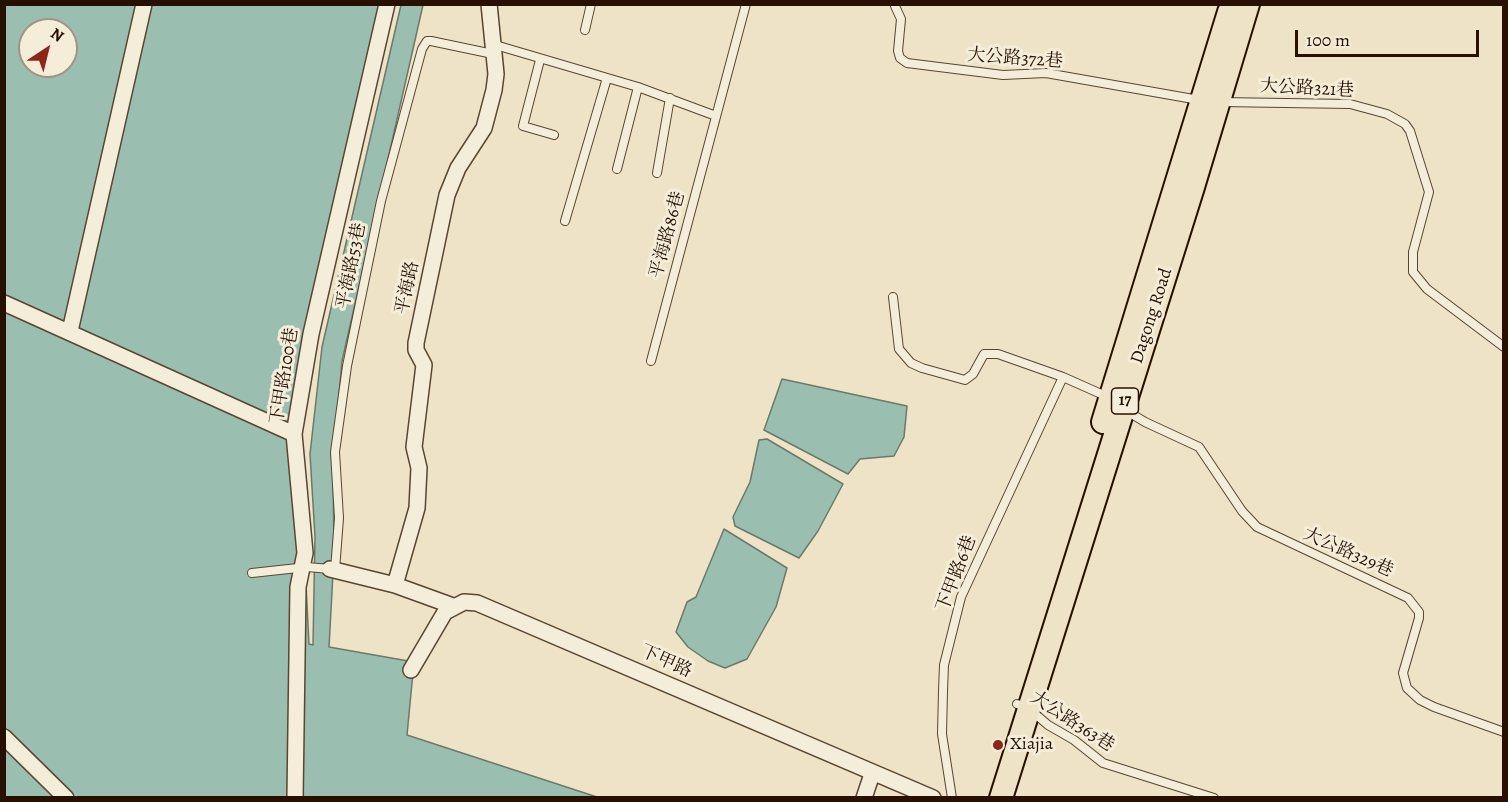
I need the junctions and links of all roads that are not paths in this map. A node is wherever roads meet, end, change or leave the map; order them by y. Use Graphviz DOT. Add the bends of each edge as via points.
graph roads {
  1 [pos="144,4"];
  2 [pos="387,4"];
  3 [pos="489,4"];
  4 [pos="591,4"];
  5 [pos="746,4"];
  6 [pos="1232,4"];
  7 [pos="1248,4"];
  8 [pos="893,5"];
  9 [pos="585,30"];
  10 [pos="493,49"];
  11 [pos="540,60"];
  12 [pos="607,78"];
  13 [pos="638,87"];
  14 [pos="670,98"];
  15 [pos="1210,101"];
  16 [pos="716,116"];
  17 [pos="554,135"];
  18 [pos="617,169"];
  19 [pos="657,173"];
  20 [pos="565,221"];
  21 [pos="893,297"];
  22 [pos="4,303"];
  23 [pos="70,331"];
  24 [pos="1503,347"];
  25 [pos="651,361"];
  26 [pos="1063,377"];
  27 [pos="1116,403"];
  28 [pos="294,434"];
  29 [pos="305,567"];
  30 [pos="332,569"];
  31 [pos="252,573"];
  32 [pos="395,585"];
  33 [pos="453,606"];
  34 [pos="411,670"];
  35 [pos="1022,705"];
  36 [pos="1503,732"];
  37 [pos="4,737"];
  38 [pos="872,774"];
  39 [pos="66,798"];
  40 [pos="295,798"];
  41 [pos="864,798"];
  42 [pos="933,798"];
  43 [pos="952,798"];
  44 [pos="989,798"];
  45 [pos="1001,798"];
  46 [pos="1214,798"];
  1 -- 23 [label="street"];
  2 -- 28 [label="street, 下甲路100巷" via="311,334"];
  3 -- 10 [label="street, 平海路"];
  4 -- 9 [label="lane"];
  5 -- 16 [label="lane, 平海路86巷"];
  6 -- 15 [label="main road, Dagong Road / 17"];
  7 -- 15 [label="main road, Dagong Road / 17"];
  8 -- 15 [label="lane, 大公路372巷" via="901,19 898,51 907,63 1003,75 1046,73"];
  10 -- 11 [label="lane"];
  10 -- 30 [label="lane, 平海路53巷" via="431,41 422,48 381,201 347,366 335,452 339,518"];
  10 -- 32 [label="street, 平海路" via="496,74 488,119 458,168 447,195 416,343 423,365 414,447 419,468 418,498"];
  11 -- 12 [label="lane"];
  11 -- 17 [label="lane" via="523,126"];
  12 -- 13 [label="lane"];
  12 -- 20 [label="lane"];
  13 -- 14 [label="lane"];
  13 -- 18 [label="lane"];
  14 -- 16 [label="lane"];
  14 -- 19 [label="lane"];
  15 -- 24 [label="lane, 大公路321巷" via="1350,104 1387,114 1404,124 1410,131 1429,192 1413,252 1413,272 1426,289"];
  15 -- 27 [label="main road, Dagong Road / 17"];
  16 -- 25 [label="lane, 平海路86巷"];
  21 -- 26 [label="lane, 大公路329巷" via="899,349 911,363 965,380 973,374 979,358 989,353"];
  22 -- 23 [label="street"];
  23 -- 28 [label="street"];
  26 -- 27 [label="lane, 大公路329巷"];
  26 -- 43 [label="lane, 下甲路6巷" via="961,597 944,665 942,734"];
  27 -- 35 [label="main road, Dagong Road / 17"];
  27 -- 36 [label="lane, 大公路329巷" via="1145,422 1199,447 1257,527 1408,598 1419,618 1403,673 1407,688 1434,707"];
  28 -- 29 [label="street, 下甲路100巷"];
  29 -- 30 [label="lane"];
  29 -- 31 [label="lane"];
  29 -- 40 [label="street, 下甲路100巷" via="298,587"];
  30 -- 32 [label="street"];
  32 -- 33 [label="street"];
  33 -- 34 [label="street" via="445,612"];
  33 -- 38 [label="street, 下甲路" via="464,602 490,606"];
  35 -- 44 [label="main road, Dagong Road / 17"];
  35 -- 45 [label="main road, Dagong Road / 17"];
  35 -- 46 [label="lane, 大公路363巷" via="1103,763"];
  37 -- 39 [label="street"];
  38 -- 41 [label="street"];
  38 -- 42 [label="street, 下甲路"];
}
